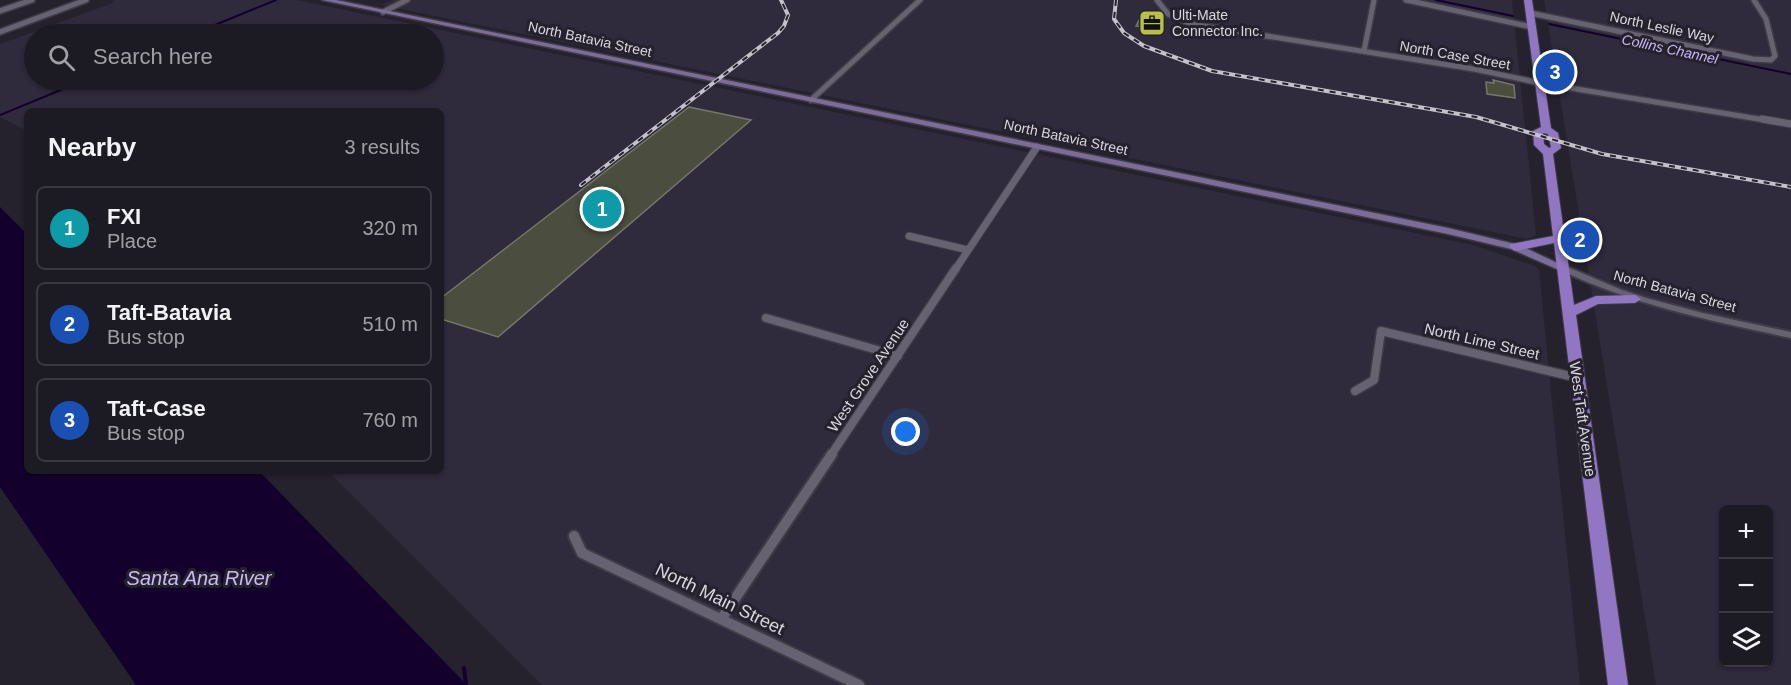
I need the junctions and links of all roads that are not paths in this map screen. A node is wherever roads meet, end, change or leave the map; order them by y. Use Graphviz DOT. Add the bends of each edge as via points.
graph roads {
  1 [pos="32,0"];
  2 [pos="86,0"];
  3 [pos="326,0"];
  4 [pos="407,0"];
  5 [pos="920,0"];
  6 [pos="1374,0"];
  7 [pos="1406,0"];
  8 [pos="1528,0"];
  9 [pos="1754,0"];
  10 [pos="1157,1"];
  11 [pos="0,11"];
  12 [pos="383,12"];
  13 [pos="1530,13"];
  14 [pos="441,24"];
  15 [pos="444,25"];
  16 [pos="1532,27"];
  17 [pos="0,32"];
  18 [pos="1364,51"];
  19 [pos="1539,83"];
  20 [pos="811,100"];
  21 [pos="1791,124"];
  22 [pos="1037,147"];
  23 [pos="909,236"];
  24 [pos="1559,238"];
  25 [pos="1515,247"];
  26 [pos="968,250"];
  27 [pos="1563,268"];
  28 [pos="1635,299"];
  29 [pos="1569,313"];
  30 [pos="766,318"];
  31 [pos="1791,334"];
  32 [pos="898,356"];
  33 [pos="1578,378"];
  34 [pos="1355,391"];
  35 [pos="574,536"];
  36 [pos="722,618"];
  37 [pos="859,685"];
  38 [pos="1618,685"];
  1 -- 11 [label="street"];
  2 -- 17 [label="street"];
  3 -- 12 [label="main road, North Batavia Street"];
  4 -- 12 [label="street"];
  5 -- 20 [label="street"];
  6 -- 18 [label="street"];
  7 -- 16 [label="street"];
  8 -- 13 [label="main road, West Taft Avenue"];
  9 -- 13 [label="street, North Leslie Way" via="1772,37 1772,60"];
  10 -- 18 [label="street, North Case Street" via="1168,14 1191,24"];
  12 -- 14 [label="main road, North Batavia Street"];
  13 -- 16 [label="main road, West Taft Avenue"];
  15 -- 20 [label="main road, North Batavia Street"];
  16 -- 19 [label="main road, West Taft Avenue"];
  18 -- 19 [label="street, North Case Street"];
  19 -- 21 [label="street, North Case Street"];
  19 -- 24 [label="main road, West Taft Avenue" via="1546,129 1553,133 1556,148 1548,153"];
  20 -- 22 [label="main road, North Batavia Street"];
  22 -- 25 [label="main road, North Batavia Street"];
  22 -- 26 [label="street, West Grove Avenue"];
  23 -- 26 [label="street"];
  24 -- 25 [label="main road"];
  24 -- 27 [label="main road, West Taft Avenue"];
  25 -- 27 [label="main road, North Batavia Street"];
  26 -- 32 [label="street, West Grove Avenue"];
  27 -- 28 [label="street, North Batavia Street"];
  27 -- 29 [label="main road, West Taft Avenue"];
  28 -- 29 [label="main road" via="1596,300"];
  28 -- 31 [label="street, North Batavia Street"];
  29 -- 33 [label="main road, West Taft Avenue"];
  30 -- 32 [label="street"];
  32 -- 36 [label="street, West Grove Avenue"];
  33 -- 34 [label="street, North Lime Street" via="1381,331 1374,380"];
  33 -- 38 [label="main road, West Taft Avenue"];
  35 -- 36 [label="street, North Main Street" via="582,553"];
  36 -- 37 [label="street, North Main Street"];
}
